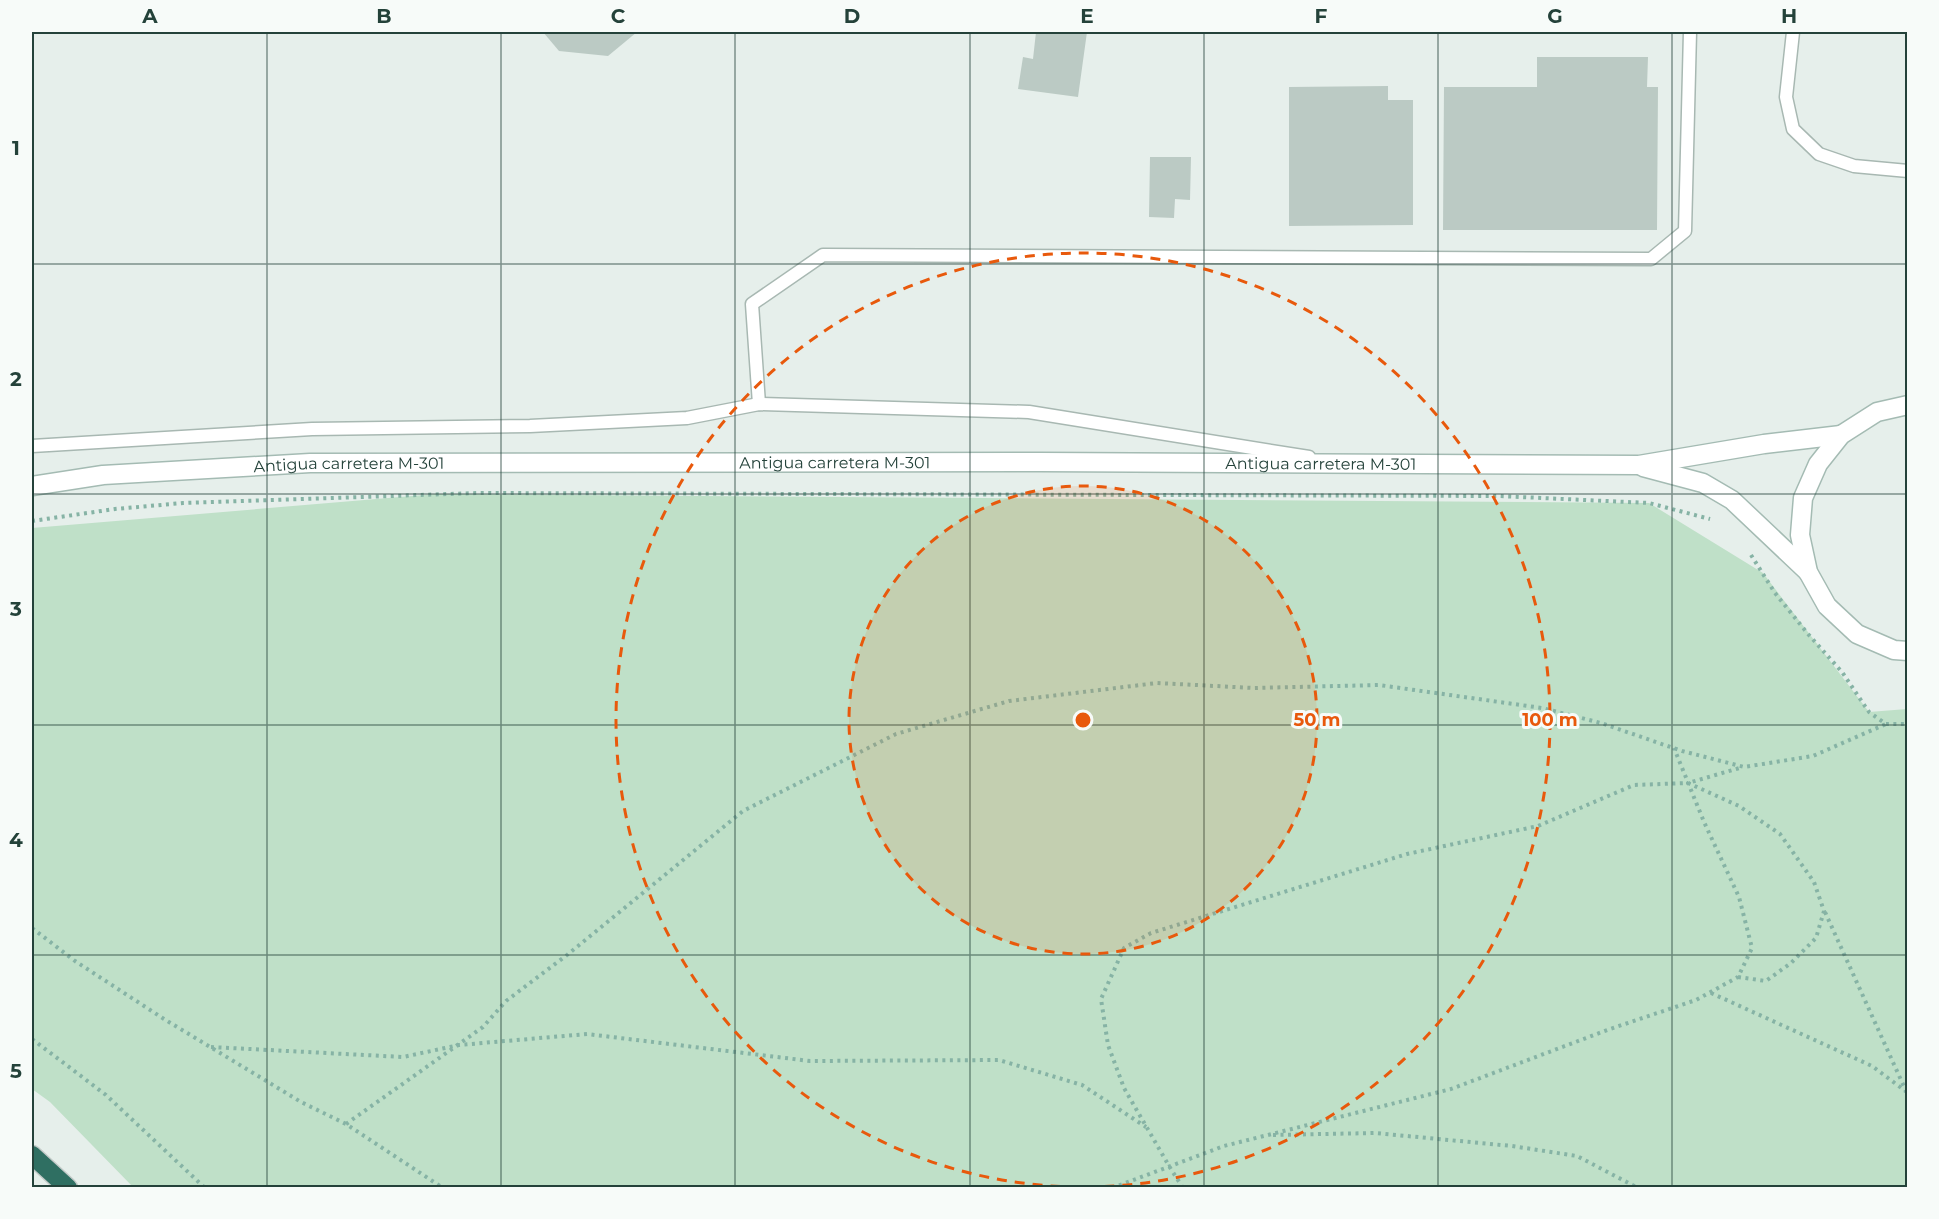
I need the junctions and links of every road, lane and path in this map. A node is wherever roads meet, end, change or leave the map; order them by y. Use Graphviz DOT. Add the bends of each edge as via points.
graph roads {
  1 [pos="1690,32"];
  2 [pos="1793,32"];
  3 [pos="1908,171"];
  4 [pos="759,404"];
  5 [pos="1908,405"];
  6 [pos="1841,435"];
  7 [pos="32,446"];
  8 [pos="1349,463"];
  9 [pos="1639,465"];
  10 [pos="32,486"];
  11 [pos="32,521"];
  12 [pos="1719,522"];
  13 [pos="1750,554"];
  14 [pos="1808,572"];
  15 [pos="1908,651"];
  16 [pos="1886,724"];
  17 [pos="1908,724"];
  18 [pos="1674,748"];
  19 [pos="1743,767"];
  20 [pos="1688,783"];
  21 [pos="1824,911"];
  22 [pos="32,928"];
  23 [pos="1738,977"];
  24 [pos="1710,992"];
  25 [pos="32,1039"];
  26 [pos="459,1045"];
  27 [pos="211,1047"];
  28 [pos="1907,1093"];
  29 [pos="346,1124"];
  30 [pos="1146,1126"];
  31 [pos="1266,1135"];
  32 [pos="32,1155"];
  33 [pos="1169,1166"];
  34 [pos="68,1188"];
  35 [pos="205,1188"];
  36 [pos="443,1188"];
  37 [pos="1112,1188"];
  38 [pos="1183,1188"];
  39 [pos="1638,1188"];
  1 -- 4 [label="lane" via="1685,231 1651,259 822,255 752,304"];
  2 -- 3 [label="lane" via="1786,97 1793,129 1819,154 1854,166"];
  4 -- 7 [label="lane" via="687,418 530,426 312,429"];
  4 -- 8 [label="lane" via="1029,412"];
  5 -- 6 [label="street" via="1877,412"];
  6 -- 9 [label="street, Antigua carretera M-301"];
  6 -- 14 [label="street" via="1818,464 1803,498 1800,535"];
  8 -- 9 [label="street, Antigua carretera M-301"];
  8 -- 10 [label="street, Antigua carretera M-301" via="310,463 103,475"];
  9 -- 14 [label="street, Antigua carretera M-301" via="1703,483 1732,500"];
  11 -- 12 [label="path" via="183,503 515,493 1499,496 1649,503"];
  13 -- 16 [label="path" via="1869,712"];
  14 -- 15 [label="street" via="1827,606 1857,634 1894,650"];
  16 -- 17 [label="path"];
  16 -- 19 [label="path" via="1813,756"];
  18 -- 19 [label="path"];
  18 -- 20 [label="path"];
  18 -- 26 [label="path" via="1542,708 1379,686 1254,688 1157,682 1009,701 896,734 743,811 506,1001 483,1027"];
  19 -- 20 [label="path"];
  20 -- 21 [label="path" via="1739,806 1780,834 1815,882"];
  20 -- 23 [label="path" via="1742,907 1752,948"];
  20 -- 30 [label="path" via="1634,784 1538,826 1407,854 1151,933 1124,948 1101,999 1108,1045 1124,1088"];
  21 -- 23 [label="path" via="1816,938 1791,963 1766,981"];
  21 -- 28 [label="path"];
  22 -- 27 [label="path" via="85,967"];
  23 -- 24 [label="path"];
  24 -- 28 [label="path" via="1872,1066"];
  24 -- 31 [label="path" via="1451,1089"];
  25 -- 35 [label="path" via="106,1095"];
  26 -- 27 [label="path" via="403,1057"];
  26 -- 29 [label="path"];
  26 -- 30 [label="path" via="586,1034 810,1061 999,1060 1082,1085"];
  27 -- 29 [label="path" via="301,1102"];
  29 -- 36 [label="path"];
  30 -- 33 [label="path"];
  31 -- 33 [label="path"];
  31 -- 39 [label="path" via="1375,1133 1577,1155"];
  32 -- 34 [label="highway"];
  33 -- 37 [label="path"];
  33 -- 38 [label="path"];
}
